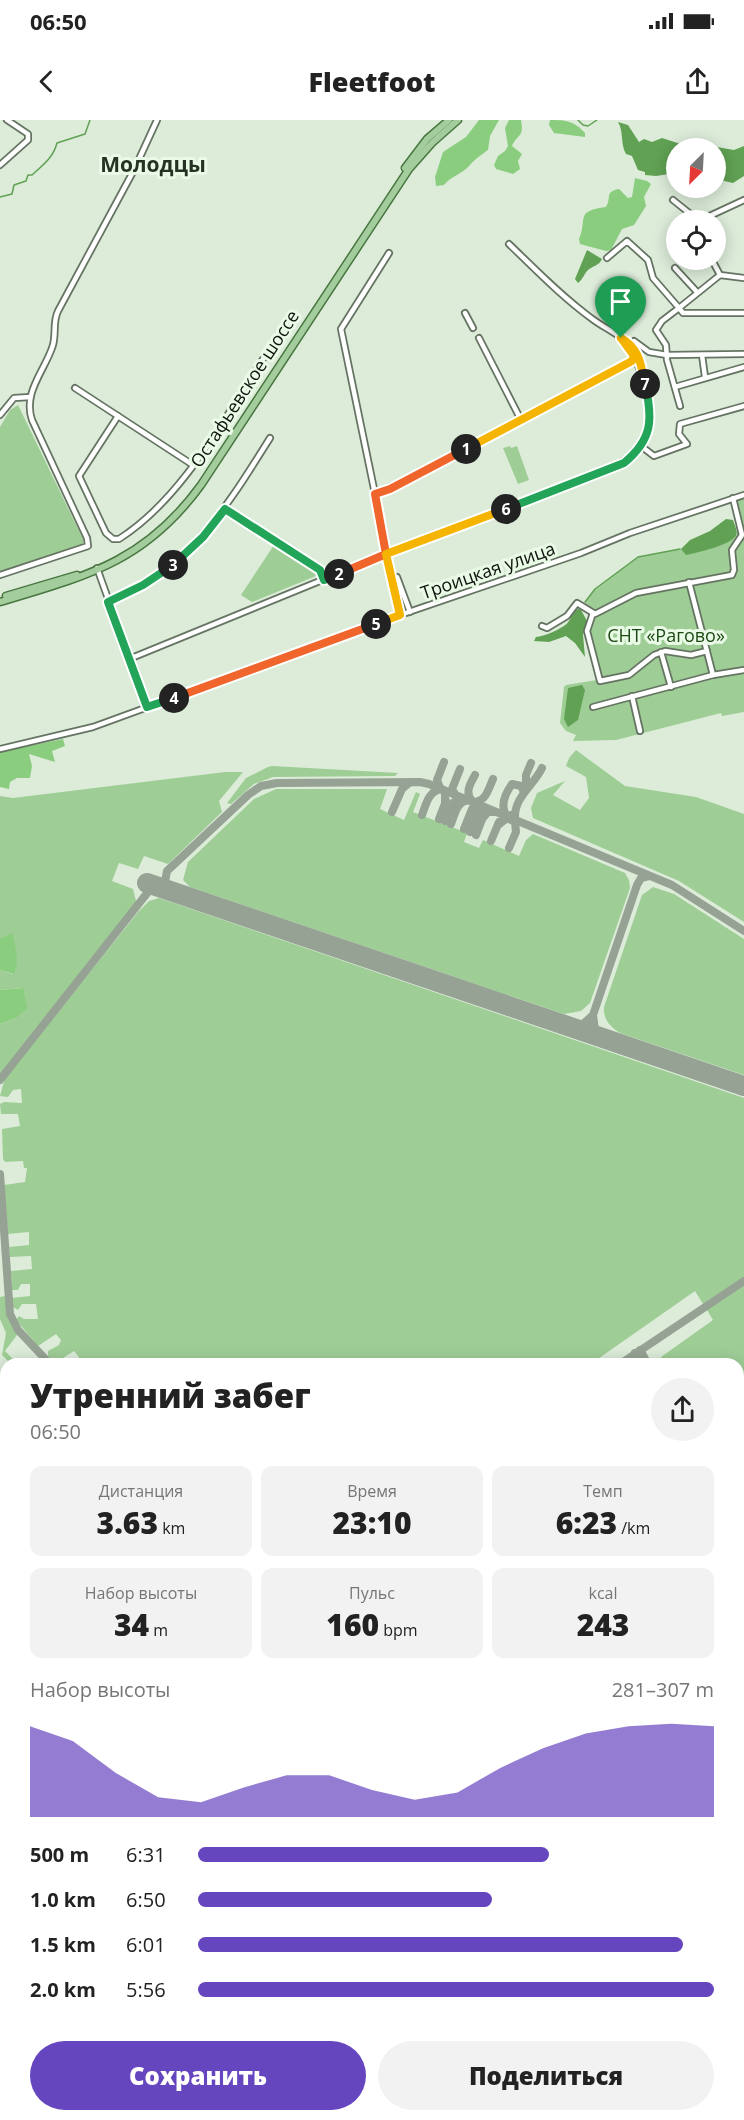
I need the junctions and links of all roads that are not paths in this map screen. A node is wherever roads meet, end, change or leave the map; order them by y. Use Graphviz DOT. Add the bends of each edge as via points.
graph roads {
  1 [pos="7,120"];
  2 [pos="157,120"];
  3 [pos="449,120"];
  4 [pos="458,120"];
  5 [pos="0,165"];
  6 [pos="673,200"];
  7 [pos="744,200"];
  8 [pos="686,210"];
  9 [pos="722,210"];
  10 [pos="508,244"];
  11 [pos="389,253"];
  12 [pos="607,258"];
  13 [pos="677,270"];
  14 [pos="717,270"];
  15 [pos="720,275"];
  16 [pos="744,278"];
  17 [pos="697,292"];
  18 [pos="679,308"];
  19 [pos="465,313"];
  20 [pos="744,313"];
  21 [pos="473,328"];
  22 [pos="479,338"];
  23 [pos="621,338"];
  24 [pos="629,345"];
  25 [pos="269,350"];
  26 [pos="744,354"];
  27 [pos="666,355"];
  28 [pos="702,355"];
  29 [pos="636,359"];
  30 [pos="744,368"];
  31 [pos="705,377"];
  32 [pos="675,387"];
  33 [pos="75,388"];
  34 [pos="30,397"];
  35 [pos="680,406"];
  36 [pos="744,406"];
  37 [pos="0,415"];
  38 [pos="118,416"];
  39 [pos="521,420"];
  40 [pos="270,438"];
  41 [pos="641,446"];
  42 [pos="194,465"];
  43 [pos="375,494"];
  44 [pos="744,495"];
  45 [pos="733,498"];
  46 [pos="225,509"];
  47 [pos="386,554"];
  48 [pos="97,570"];
  49 [pos="0,575"];
  50 [pos="397,576"];
  51 [pos="324,580"];
  52 [pos="689,582"];
  53 [pos="0,600"];
  54 [pos="108,602"];
  55 [pos="410,612"];
  56 [pos="593,613"];
  57 [pos="400,615"];
  58 [pos="542,626"];
  59 [pos="707,651"];
  60 [pos="661,652"];
  61 [pos="129,658"];
  62 [pos="744,670"];
  63 [pos="713,675"];
  64 [pos="671,687"];
  65 [pos="632,696"];
  66 [pos="147,707"];
  67 [pos="593,707"];
  68 [pos="640,731"];
  69 [pos="0,749"];
  1 -- 5 [label="street" via="28,134 28,140"];
  2 -- 34 [label="street" via="54,319 52,348"];
  3 -- 48 [label="main road, Остафьевское шоссе" via="405,167 191,494 154,532"];
  4 -- 48 [label="main road, Остафьевское шоссе" via="409,169 188,503 157,535 127,556"];
  6 -- 8 [label="street"];
  7 -- 9 [label="street"];
  10 -- 23 [label="street" via="590,317"];
  11 -- 43 [label="street" via="341,329"];
  12 -- 18 [label="street" via="627,241 648,260 653,278"];
  13 -- 17 [label="street"];
  14 -- 15 [label="street"];
  15 -- 16 [label="street"];
  15 -- 17 [label="street"];
  17 -- 18 [label="street"];
  18 -- 20 [label="street" via="691,314"];
  18 -- 27 [label="street" via="656,330 666,345"];
  19 -- 21 [label="street"];
  22 -- 39 [label="street"];
  23 -- 24 [label="street"];
  23 -- 29 [label="street"];
  24 -- 27 [label="street" via="634,341 649,352"];
  24 -- 29 [label="street"];
  25 -- 42 [label="street"];
  26 -- 28 [label="street"];
  27 -- 28 [label="street"];
  27 -- 32 [label="street"];
  28 -- 31 [label="street"];
  29 -- 39 [label="street"];
  29 -- 41 [label="street" via="644,378 650,416"];
  30 -- 31 [label="street"];
  31 -- 32 [label="street"];
  32 -- 35 [label="street"];
  33 -- 38 [label="street"];
  34 -- 37 [label="street" via="14,398"];
  34 -- 49 [label="street" via="32,420 88,544"];
  36 -- 41 [label="street" via="680,424 679,434 687,444 654,456"];
  38 -- 42 [label="street"];
  38 -- 42 [label="street" via="79,476 106,533 113,538 119,539 137,528"];
  39 -- 43 [label="street"];
  40 -- 46 [label="street"];
  41 -- 47 [label="street" via="624,463 603,472"];
  43 -- 47 [label="street"];
  44 -- 45 [label="street, Троицкая улица"];
  45 -- 52 [label="street" via="741,535 732,550 734,573"];
  45 -- 55 [label="street, Троицкая улица"];
  46 -- 51 [label="street" via="320,570"];
  46 -- 54 [label="street" via="203,537 173,564"];
  47 -- 51 [label="street"];
  47 -- 57 [label="street"];
  48 -- 53 [label="main road, Остафьевское шоссе"];
  48 -- 54 [label="street"];
  50 -- 55 [label="street"];
  51 -- 61 [label="street"];
  52 -- 56 [label="street" via="636,593"];
  52 -- 59 [label="street"];
  54 -- 61 [label="street"];
  55 -- 57 [label="street, Троицкая улица"];
  56 -- 58 [label="street" via="577,603 560,621 547,628"];
  56 -- 60 [label="street" via="587,632 600,681 629,675"];
  57 -- 66 [label="street, Троицкая улица"];
  59 -- 60 [label="street" via="691,655"];
  59 -- 63 [label="street"];
  60 -- 64 [label="street"];
  61 -- 66 [label="street"];
  62 -- 63 [label="street"];
  63 -- 64 [label="street"];
  64 -- 65 [label="street"];
  65 -- 67 [label="street"];
  65 -- 68 [label="street"];
  66 -- 69 [label="street, Троицкая улица" via="80,731"];
}
